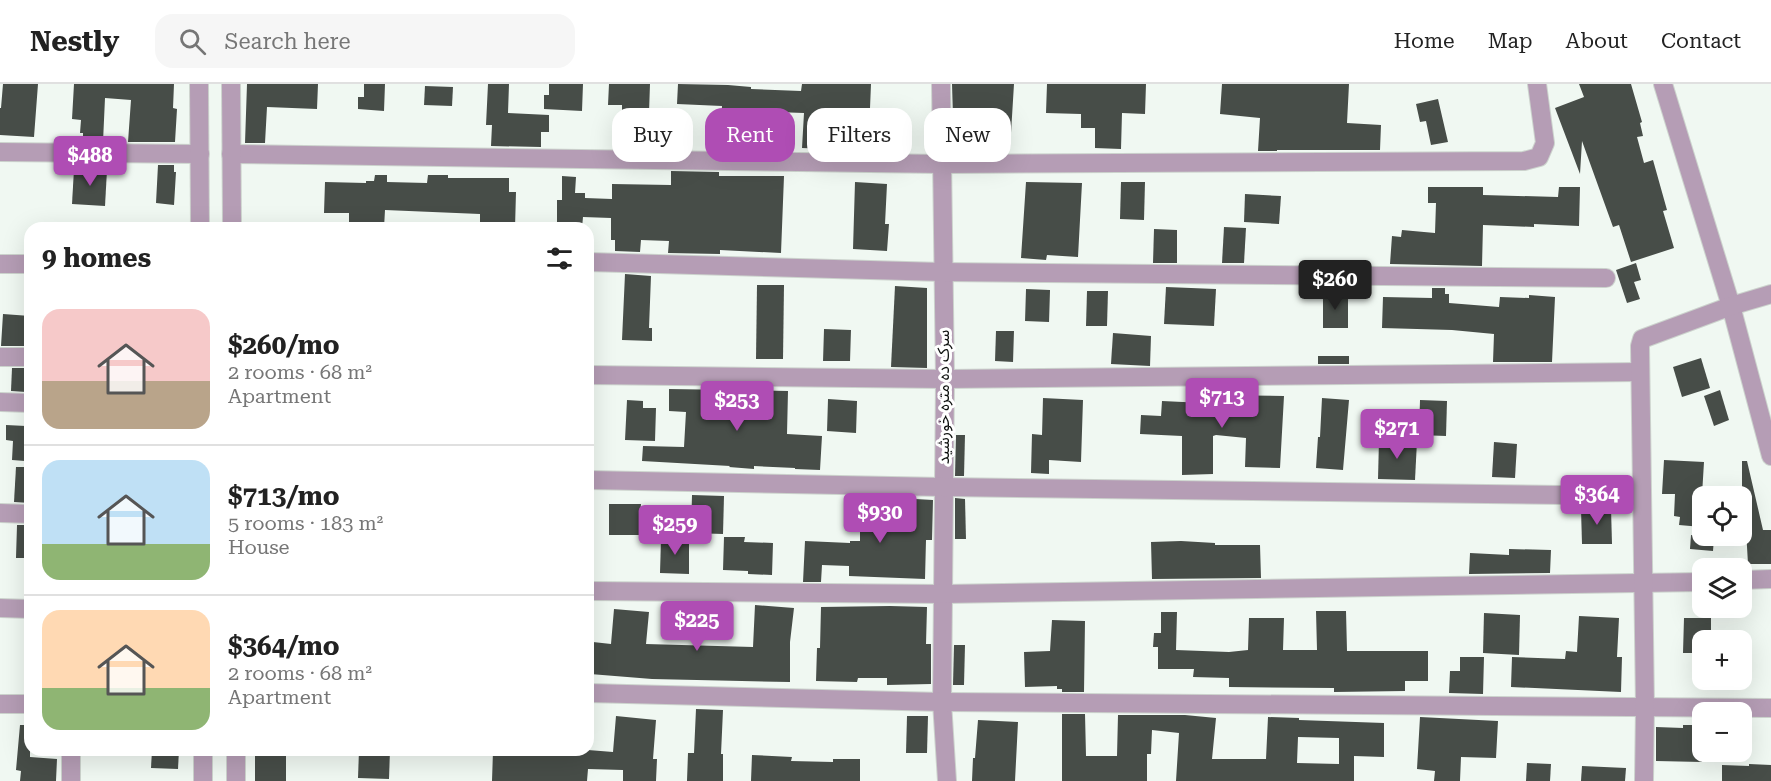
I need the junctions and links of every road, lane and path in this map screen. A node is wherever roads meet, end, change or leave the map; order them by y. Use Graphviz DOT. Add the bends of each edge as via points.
graph roads {
  1 [pos="199,84"];
  2 [pos="231,84"];
  3 [pos="941,84"];
  4 [pos="1537,84"];
  5 [pos="1663,84"];
  6 [pos="0,152"];
  7 [pos="200,154"];
  8 [pos="231,154"];
  9 [pos="942,164"];
  10 [pos="200,222"];
  11 [pos="232,222"];
  12 [pos="594,262"];
  13 [pos="0,264"];
  14 [pos="24,264"];
  15 [pos="942,272"];
  16 [pos="1606,278"];
  17 [pos="1771,294"];
  18 [pos="1731,306"];
  19 [pos="0,357"];
  20 [pos="24,357"];
  21 [pos="1640,372"];
  22 [pos="594,375"];
  23 [pos="945,379"];
  24 [pos="0,402"];
  25 [pos="24,403"];
  26 [pos="1771,456"];
  27 [pos="594,480"];
  28 [pos="943,487"];
  29 [pos="1642,496"];
  30 [pos="0,513"];
  31 [pos="24,514"];
  32 [pos="1771,579"];
  33 [pos="1752,580"];
  34 [pos="1692,582"];
  35 [pos="1643,584"];
  36 [pos="594,591"];
  37 [pos="944,594"];
  38 [pos="0,608"];
  39 [pos="24,609"];
  40 [pos="594,693"];
  41 [pos="942,702"];
  42 [pos="0,704"];
  43 [pos="24,704"];
  44 [pos="1645,707"];
  45 [pos="1771,708"];
  46 [pos="71,756"];
  47 [pos="203,756"];
  48 [pos="236,756"];
  49 [pos="71,781"];
  50 [pos="203,781"];
  51 [pos="236,781"];
  52 [pos="947,781"];
  53 [pos="1644,781"];
  1 -- 7 [label="street"];
  2 -- 8 [label="street"];
  3 -- 9 [label="street, سرک ده متره خورشید"];
  4 -- 9 [label="street" via="1545,143 1539,157 1524,161"];
  5 -- 18 [label="street"];
  6 -- 7 [label="street"];
  7 -- 10 [label="street"];
  8 -- 9 [label="street"];
  8 -- 11 [label="street"];
  9 -- 15 [label="street, سرک ده متره خورشید"];
  12 -- 15 [label="street"];
  13 -- 14 [label="street"];
  15 -- 16 [label="street"];
  15 -- 23 [label="street, سرک ده متره خورشید"];
  17 -- 18 [label="street"];
  18 -- 21 [label="street" via="1642,339"];
  18 -- 26 [label="street"];
  19 -- 20 [label="street"];
  21 -- 23 [label="street"];
  21 -- 29 [label="street"];
  22 -- 23 [label="street"];
  23 -- 28 [label="street, سرک ده متره خورشید"];
  24 -- 25 [label="street"];
  27 -- 28 [label="street"];
  28 -- 29 [label="street"];
  28 -- 37 [label="street, سرک ده متره خورشید"];
  29 -- 35 [label="street"];
  30 -- 31 [label="street"];
  32 -- 33 [label="street"];
  34 -- 35 [label="street"];
  35 -- 37 [label="street"];
  35 -- 44 [label="street"];
  36 -- 37 [label="street"];
  37 -- 41 [label="street, سرک ده متره خورشید"];
  38 -- 39 [label="street"];
  40 -- 41 [label="street"];
  41 -- 44 [label="street"];
  41 -- 52 [label="street, سرک ده متره خورشید"];
  42 -- 43 [label="street"];
  44 -- 45 [label="street"];
  44 -- 53 [label="street"];
  46 -- 49 [label="street"];
  47 -- 50 [label="street"];
  48 -- 51 [label="street"];
}
